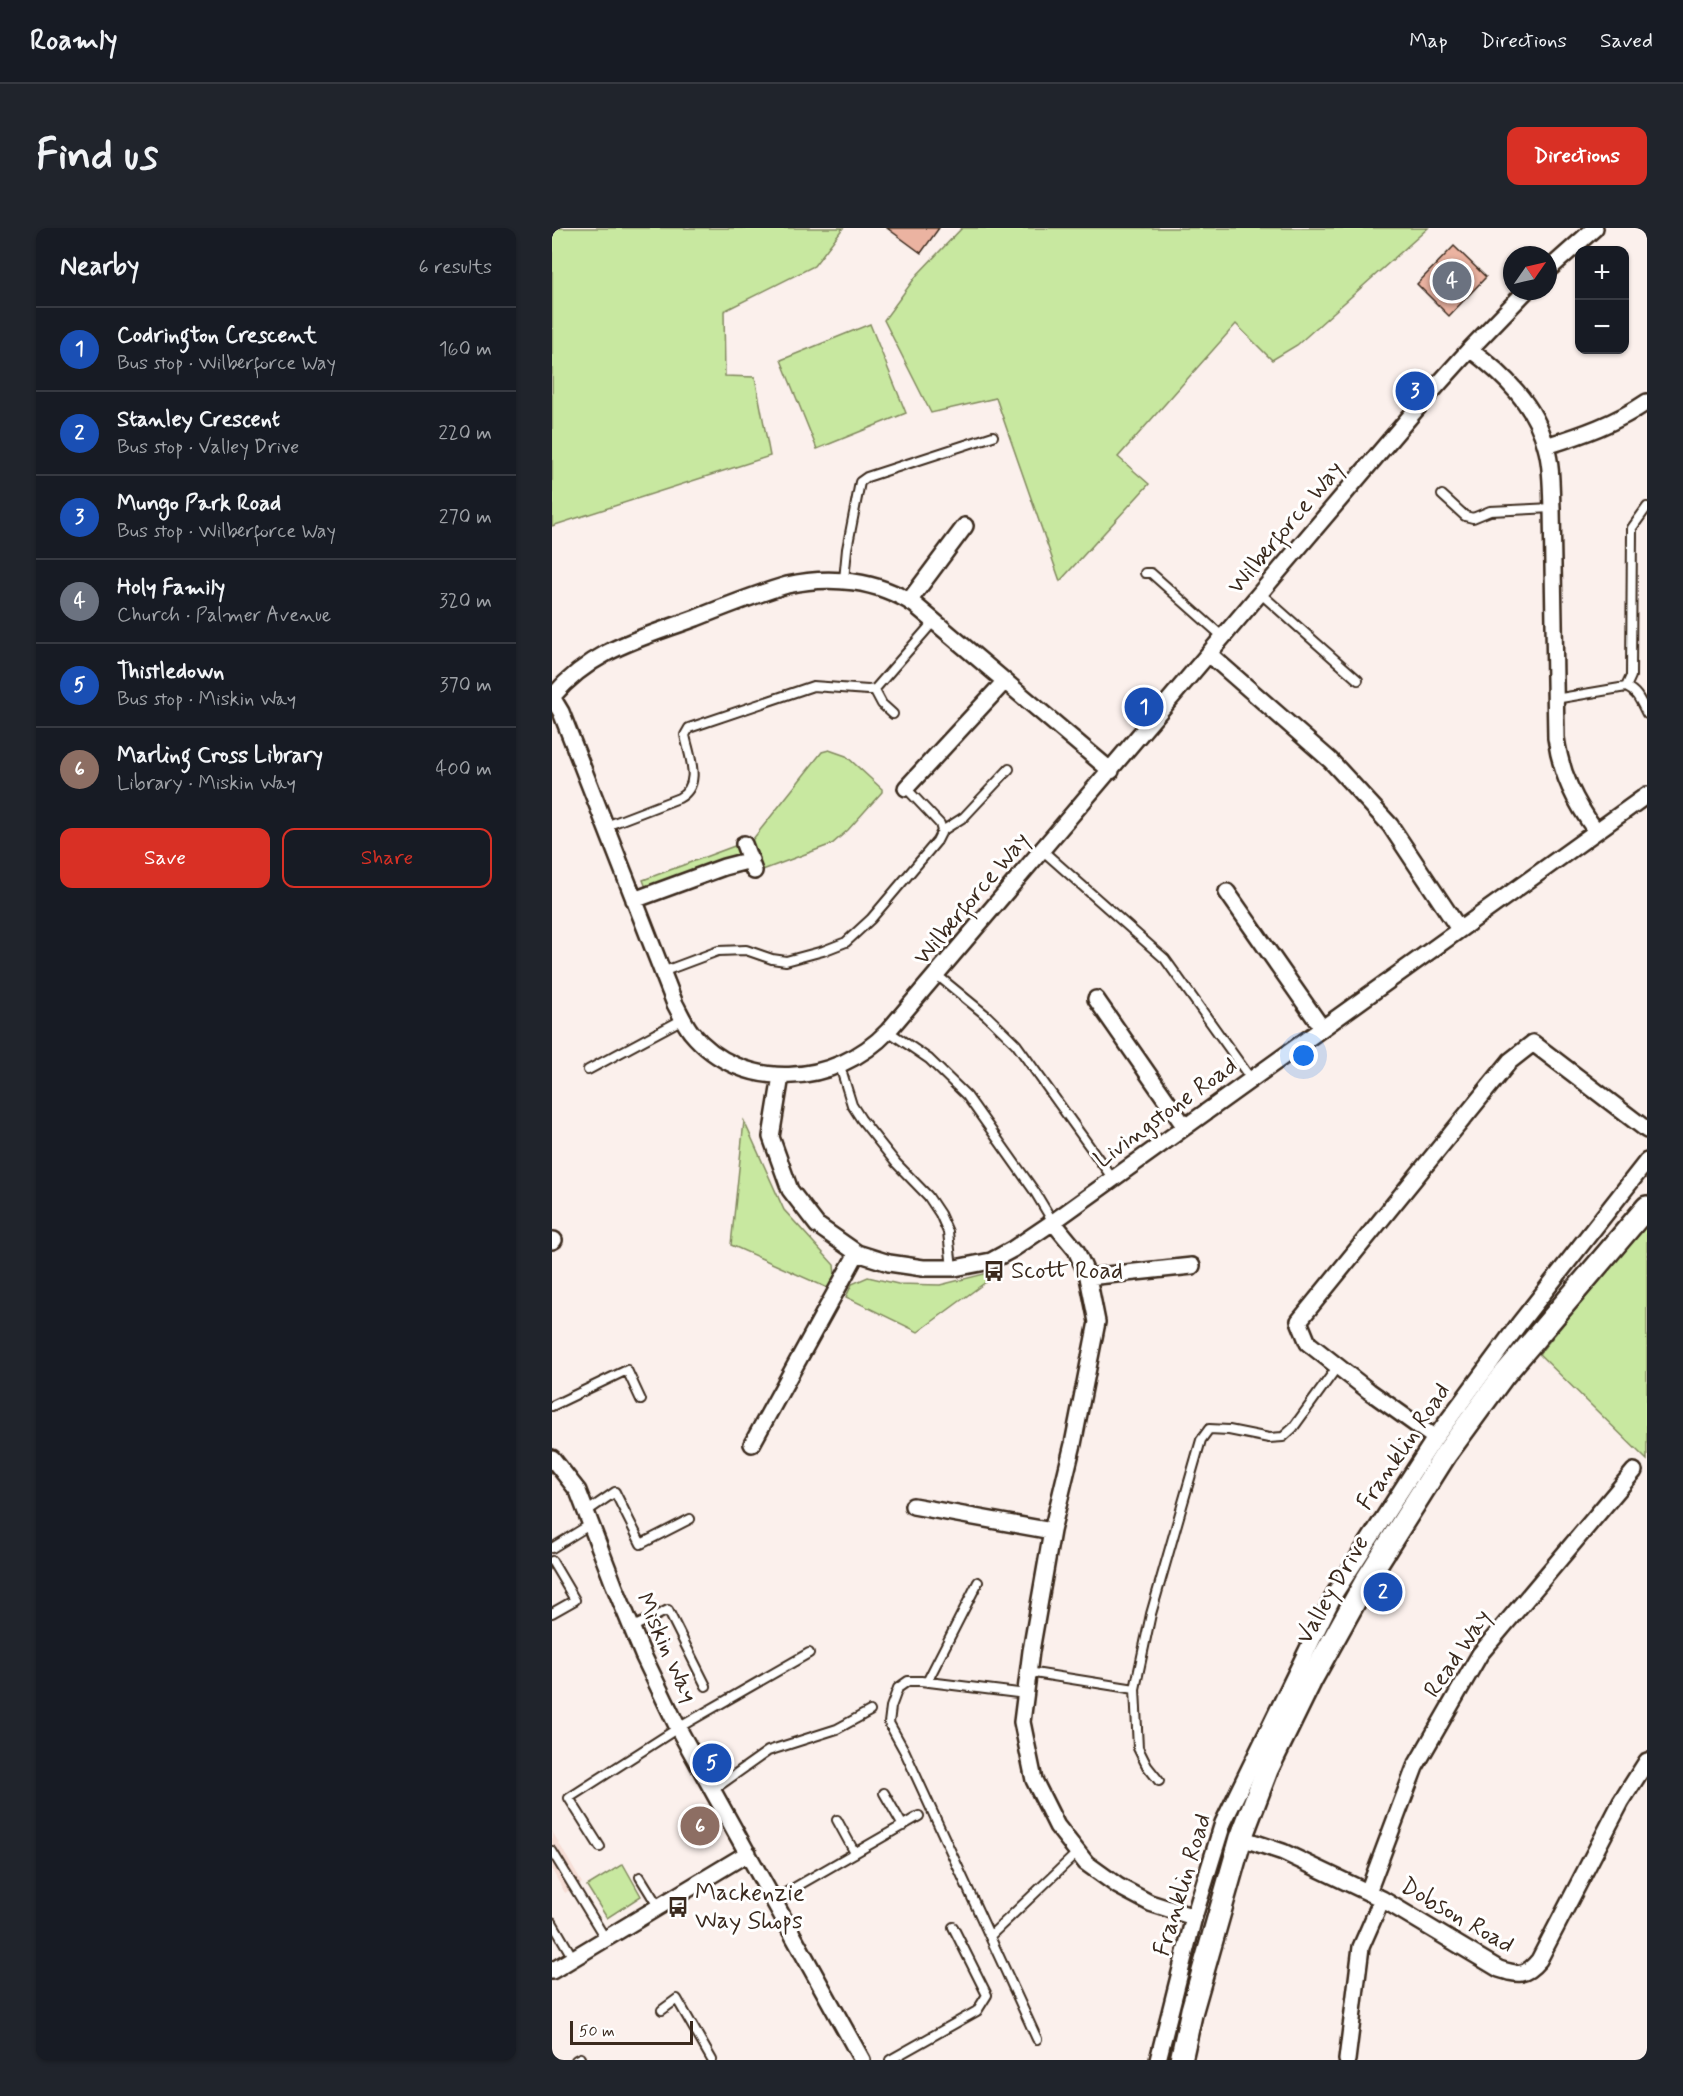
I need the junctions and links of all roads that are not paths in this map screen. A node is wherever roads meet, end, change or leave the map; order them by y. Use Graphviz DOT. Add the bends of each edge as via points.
graph roads {
  1 [pos="1595,228"];
  2 [pos="1557,262"];
  3 [pos="1517,300"];
  4 [pos="1470,349"];
  5 [pos="1647,402"];
  6 [pos="993,436"];
  7 [pos="1546,446"];
  8 [pos="1442,495"];
  9 [pos="1647,507"];
  10 [pos="1552,508"];
  11 [pos="965,526"];
  12 [pos="1145,573"];
  13 [pos="844,580"];
  14 [pos="1260,593"];
  15 [pos="909,601"];
  16 [pos="935,620"];
  17 [pos="1223,637"];
  18 [pos="1209,654"];
  19 [pos="1359,680"];
  20 [pos="1005,681"];
  21 [pos="1626,687"];
  22 [pos="874,689"];
  23 [pos="552,697"];
  24 [pos="1555,699"];
  25 [pos="893,714"];
  26 [pos="1647,714"];
  27 [pos="1009,769"];
  28 [pos="1111,771"];
  29 [pos="906,789"];
  30 [pos="1647,795"];
  31 [pos="606,826"];
  32 [pos="942,831"];
  33 [pos="1596,831"];
  34 [pos="744,844"];
  35 [pos="1042,850"];
  36 [pos="1227,892"];
  37 [pos="634,900"];
  38 [pos="1459,929"];
  39 [pos="662,972"];
  40 [pos="937,975"];
  41 [pos="1096,999"];
  42 [pos="683,1019"];
  43 [pos="1322,1028"];
  44 [pos="888,1031"];
  45 [pos="840,1066"];
  46 [pos="588,1070"];
  47 [pos="781,1076"];
  48 [pos="1251,1079"];
  49 [pos="1185,1127"];
  50 [pos="1647,1130"];
  51 [pos="1647,1161"];
  52 [pos="1113,1179"];
  53 [pos="1647,1207"];
  54 [pos="1053,1222"];
  55 [pos="857,1253"];
  56 [pos="1192,1266"];
  57 [pos="952,1268"];
  58 [pos="1088,1277"];
  59 [pos="1338,1366"];
  60 [pos="641,1400"];
  61 [pos="552,1406"];
  62 [pos="1435,1438"];
  63 [pos="753,1444"];
  64 [pos="552,1458"];
  65 [pos="1634,1471"];
  66 [pos="913,1506"];
  67 [pos="588,1518"];
  68 [pos="690,1519"];
  69 [pos="1052,1531"];
  70 [pos="552,1548"];
  71 [pos="552,1561"];
  72 [pos="978,1582"];
  73 [pos="552,1613"];
  74 [pos="631,1628"];
  75 [pos="809,1653"];
  76 [pos="1028,1672"];
  77 [pos="927,1682"];
  78 [pos="706,1686"];
  79 [pos="1135,1689"];
  80 [pos="1026,1694"];
  81 [pos="870,1711"];
  82 [pos="678,1728"];
  83 [pos="1647,1761"];
  84 [pos="1159,1781"];
  85 [pos="713,1790"];
  86 [pos="885,1793"];
  87 [pos="919,1816"];
  88 [pos="837,1820"];
  89 [pos="903,1826"];
  90 [pos="1241,1838"];
  91 [pos="600,1847"];
  92 [pos="552,1851"];
  93 [pos="1078,1852"];
  94 [pos="748,1853"];
  95 [pos="855,1853"];
  96 [pos="640,1877"];
  97 [pos="1375,1895"];
  98 [pos="773,1900"];
  99 [pos="658,1906"];
  100 [pos="1194,1917"];
  101 [pos="552,1922"];
  102 [pos="953,1927"];
  103 [pos="990,1936"];
  104 [pos="604,1938"];
  105 [pos="573,1958"];
  106 [pos="552,1971"];
  107 [pos="662,2010"];
  108 [pos="1037,2039"];
  109 [pos="712,2060"];
  110 [pos="862,2060"];
  111 [pos="890,2060"];
  112 [pos="1158,2060"];
  113 [pos="1181,2060"];
  114 [pos="1347,2060"];
  1 -- 2 [label="street"];
  3 -- 4 [label="street, Wilberforce Way"];
  4 -- 7 [label="street" via="1519,393"];
  4 -- 14 [label="street, Wilberforce Way"];
  5 -- 7 [label="street" via="1599,428"];
  6 -- 13 [label="lane" via="860,482"];
  7 -- 10 [label="street"];
  8 -- 10 [label="lane" via="1473,519 1490,512"];
  9 -- 21 [label="lane" via="1632,528 1631,676"];
  10 -- 24 [label="street"];
  11 -- 15 [label="street"];
  12 -- 17 [label="lane" via="1149,571"];
  13 -- 15 [label="street"];
  13 -- 23 [label="street" via="811,580 783,586 625,643 587,663"];
  14 -- 17 [label="street, Wilberforce Way"];
  14 -- 19 [label="lane"];
  15 -- 16 [label="street"];
  16 -- 20 [label="street"];
  16 -- 22 [label="lane"];
  17 -- 18 [label="street, Wilberforce Way"];
  18 -- 28 [label="street, Wilberforce Way"];
  18 -- 38 [label="street" via="1330,760 1390,825"];
  20 -- 28 [label="street"];
  20 -- 29 [label="street"];
  21 -- 24 [label="lane"];
  21 -- 26 [label="lane" via="1637,694"];
  22 -- 25 [label="lane"];
  22 -- 31 [label="lane" via="813,686 689,728 685,736 693,778 687,792"];
  23 -- 31 [label="street, Wilberforce Way"];
  24 -- 33 [label="street" via="1562,767 1581,810"];
  27 -- 32 [label="lane" via="964,818"];
  28 -- 35 [label="street, Wilberforce Way"];
  29 -- 32 [label="lane" via="940,824"];
  30 -- 33 [label="street, Livingstone Road"];
  31 -- 37 [label="street, Wilberforce Way"];
  32 -- 39 [label="lane" via="908,876 848,940 786,961 746,950 722,950"];
  33 -- 38 [label="street, Livingstone Road"];
  34 -- 37 [label="street" via="752,865 724,867"];
  35 -- 40 [label="street, Wilberforce Way"];
  35 -- 48 [label="lane" via="1165,959"];
  36 -- 43 [label="street"];
  37 -- 39 [label="street, Wilberforce Way"];
  38 -- 43 [label="street, Livingstone Road"];
  39 -- 42 [label="street, Wilberforce Way"];
  40 -- 44 [label="street, Wilberforce Way"];
  40 -- 52 [label="lane" via="1017,1044"];
  41 -- 49 [label="street"];
  42 -- 46 [label="lane"];
  42 -- 47 [label="street, Wilberforce Way" via="700,1041 728,1061"];
  43 -- 48 [label="street, Livingstone Road"];
  44 -- 45 [label="street, Wilberforce Way" via="866,1051"];
  44 -- 54 [label="lane" via="929,1059 968,1096"];
  45 -- 47 [label="street, Wilberforce Way"];
  45 -- 57 [label="lane" via="852,1105 861,1119 940,1214 948,1232"];
  47 -- 55 [label="street, Livingstone Road" via="771,1137 790,1190 817,1225"];
  48 -- 49 [label="street, Livingstone Road"];
  49 -- 52 [label="street, Livingstone Road"];
  50 -- 59 [label="street" via="1533,1043 1510,1061 1299,1321 1308,1343"];
  51 -- 62 [label="street, Franklin Road" via="1518,1324"];
  52 -- 54 [label="street, Livingstone Road"];
  53 -- 90 [label="street, Valley Drive" via="1503,1376 1446,1454 1367,1578 1311,1680 1267,1770"];
  54 -- 57 [label="street, Livingstone Road" via="991,1261"];
  54 -- 58 [label="street" via="1076,1250"];
  55 -- 57 [label="street, Livingstone Road" via="889,1263"];
  55 -- 63 [label="street"];
  56 -- 58 [label="street"];
  58 -- 69 [label="street" via="1097,1322"];
  59 -- 62 [label="street"];
  59 -- 79 [label="lane" via="1293,1428 1282,1437 1209,1429 1201,1440 1150,1614"];
  60 -- 61 [label="lane" via="627,1370"];
  62 -- 100 [label="street, Franklin Road" via="1335,1593 1223,1823"];
  64 -- 67 [label="street, Miskin Way" via="578,1491"];
  65 -- 97 [label="street, Read Way" via="1480,1654 1415,1767"];
  66 -- 69 [label="street"];
  67 -- 68 [label="lane" via="615,1492 641,1544"];
  67 -- 70 [label="lane"];
  67 -- 74 [label="street, Miskin Way"];
  69 -- 76 [label="street"];
  71 -- 73 [label="lane" via="575,1600"];
  72 -- 77 [label="lane"];
  74 -- 78 [label="lane" via="668,1610"];
  74 -- 82 [label="street, Miskin Way"];
  75 -- 82 [label="lane"];
  76 -- 79 [label="lane"];
  76 -- 80 [label="street"];
  77 -- 80 [label="lane"];
  77 -- 103 [label="lane" via="908,1681 898,1688 889,1723"];
  79 -- 84 [label="lane" via="1138,1748"];
  80 -- 93 [label="street" via="1022,1722 1034,1780 1057,1826"];
  81 -- 85 [label="lane" via="837,1729 768,1751"];
  82 -- 85 [label="street, Miskin Way"];
  82 -- 91 [label="lane" via="569,1798"];
  83 -- 97 [label="street, Dobson Road" via="1532,1969 1523,1973 1499,1969"];
  85 -- 94 [label="street, Miskin Way"];
  86 -- 89 [label="lane"];
  87 -- 89 [label="lane"];
  88 -- 95 [label="lane"];
  89 -- 95 [label="lane"];
  90 -- 97 [label="street, Dobson Road" via="1283,1852"];
  90 -- 113 [label="street, Valley Drive"];
  92 -- 104 [label="lane"];
  93 -- 100 [label="street" via="1086,1863 1118,1886 1150,1903"];
  93 -- 103 [label="lane"];
  94 -- 98 [label="street, Miskin Way"];
  94 -- 99 [label="street"];
  95 -- 98 [label="lane"];
  96 -- 99 [label="lane"];
  97 -- 114 [label="street, Read Way" via="1361,1947"];
  98 -- 110 [label="street, Miskin Way"];
  99 -- 104 [label="street"];
  100 -- 112 [label="street, Franklin Road"];
  101 -- 105 [label="lane"];
  102 -- 111 [label="lane" via="987,1995 977,2011"];
  103 -- 108 [label="lane"];
  104 -- 105 [label="street"];
  105 -- 106 [label="street"];
  107 -- 109 [label="lane" via="677,1999"];
}
